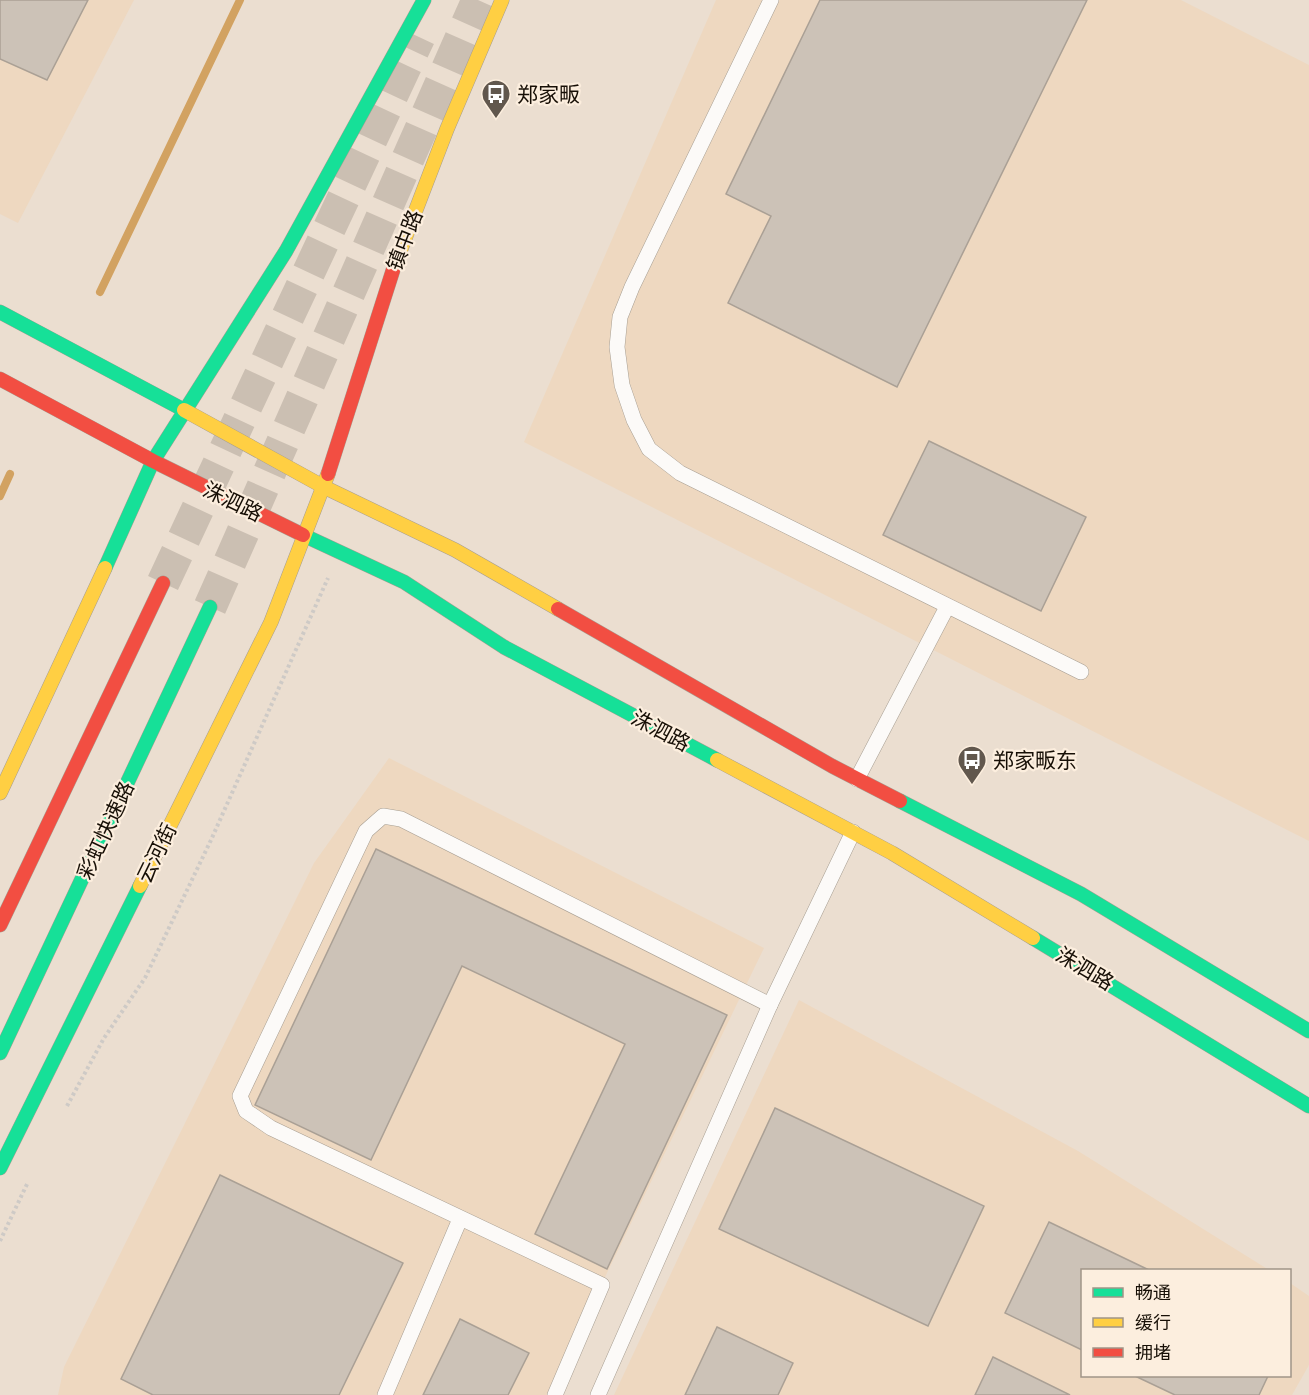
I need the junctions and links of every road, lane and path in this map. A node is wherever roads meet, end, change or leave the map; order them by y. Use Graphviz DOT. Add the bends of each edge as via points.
graph roads {
  1 [pos="424,0"];
  2 [pos="502,0"];
  3 [pos="771,0"];
  4 [pos="0,312"];
  5 [pos="0,379"];
  6 [pos="183,410"];
  7 [pos="153,461"];
  8 [pos="324,487"];
  9 [pos="303,535"];
  10 [pos="339,552"];
  11 [pos="164,583"];
  12 [pos="210,607"];
  13 [pos="947,607"];
  14 [pos="82,620"];
  15 [pos="1081,672"];
  16 [pos="25,707"];
  17 [pos="857,779"];
  18 [pos="0,793"];
  19 [pos="853,832"];
  20 [pos="0,925"];
  21 [pos="770,1005"];
  22 [pos="1309,1031"];
  23 [pos="0,1053"];
  24 [pos="1309,1106"];
  25 [pos="65,1108"];
  26 [pos="0,1168"];
  27 [pos="30,1178"];
  28 [pos="460,1219"];
  29 [pos="0,1241"];
  30 [pos="385,1395"];
  31 [pos="555,1395"];
  32 [pos="598,1395"];
  1 -- 6 [label="main road" via="286,251"];
  2 -- 8 [label="main road, 镇中路" via="390,277"];
  3 -- 13 [label="lane" via="620,317 617,347 622,385 649,449 680,473"];
  4 -- 6 [label="main road"];
  5 -- 7 [label="main road, 洙泗路"];
  6 -- 7 [label="main road"];
  6 -- 8 [label="main road"];
  7 -- 9 [label="main road, 洙泗路"];
  7 -- 14 [label="main road"];
  8 -- 9 [label="main road, 镇中路"];
  8 -- 17 [label="main road" via="455,550"];
  9 -- 10 [label="main road, 洙泗路"];
  9 -- 26 [label="main road, 云河街" via="271,622"];
  10 -- 19 [label="main road, 洙泗路" via="404,582 504,647"];
  10 -- 25 [label="path" via="145,978 104,1038"];
  11 -- 20 [label="main road"];
  12 -- 23 [label="main road, 彩虹快速路"];
  13 -- 15 [label="lane"];
  13 -- 17 [label="lane"];
  14 -- 16 [label="main road"];
  14 -- 18 [label="main road"];
  17 -- 22 [label="main road" via="1081,894"];
  19 -- 21 [label="lane"];
  19 -- 24 [label="main road, 洙泗路"];
  21 -- 28 [label="lane" via="401,819 383,816 366,831 240,1096 246,1111 271,1128"];
  21 -- 32 [label="lane"];
  27 -- 29 [label="path"];
  28 -- 30 [label="lane"];
  28 -- 31 [label="lane" via="602,1285"];
}
